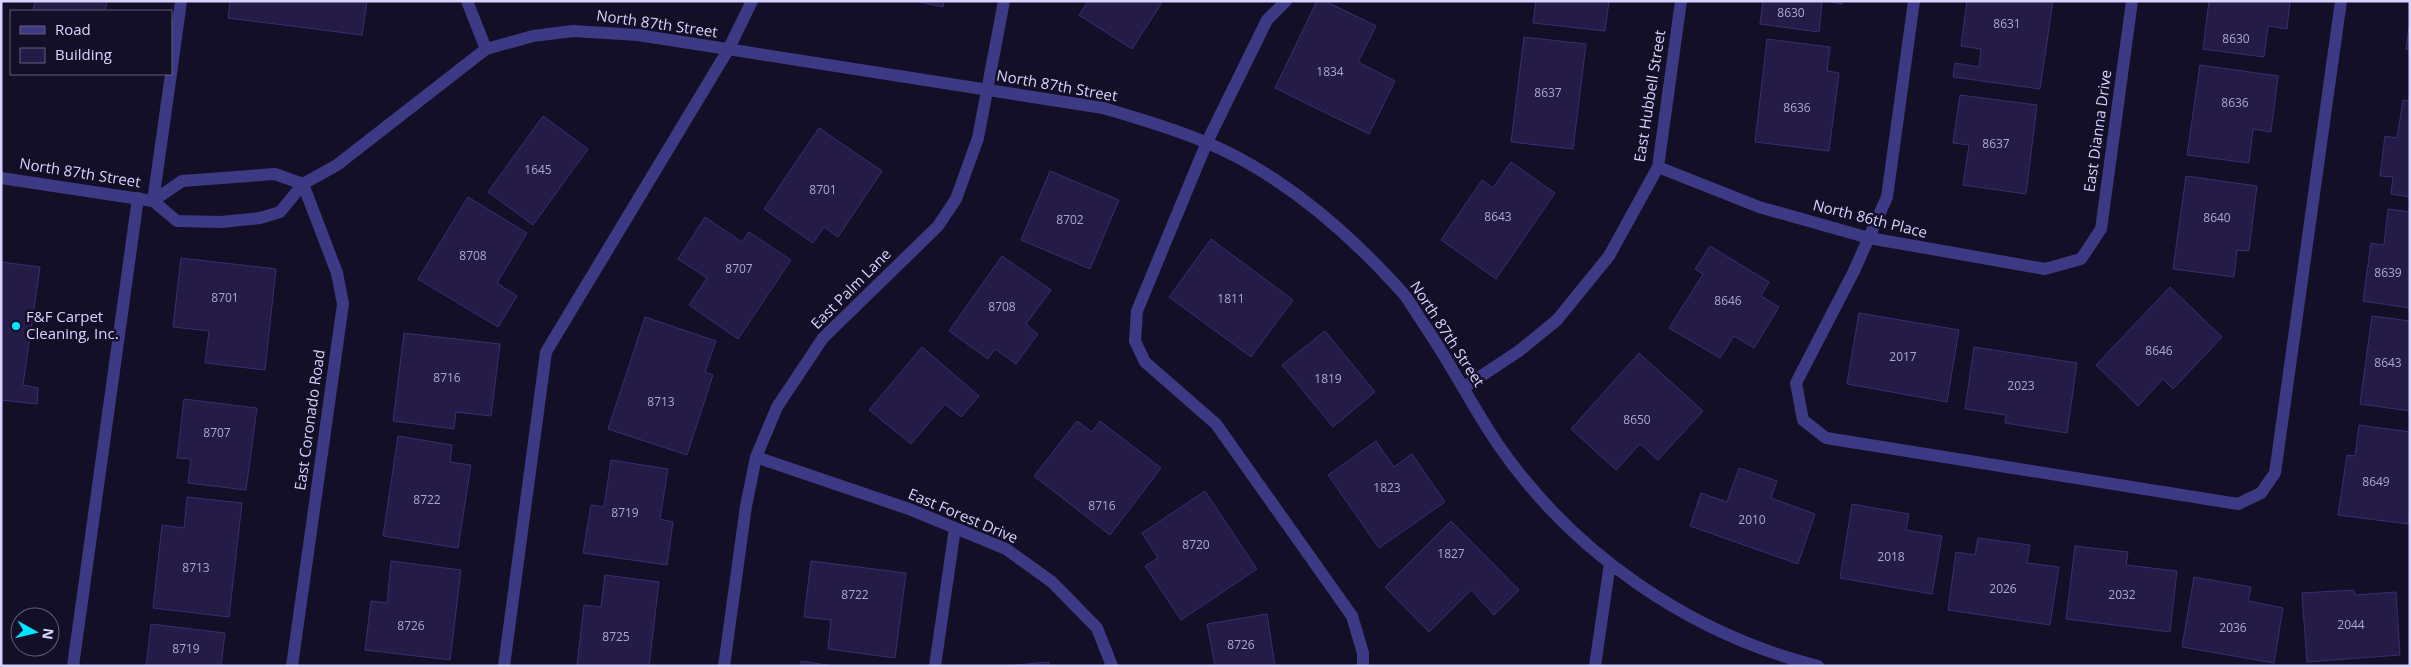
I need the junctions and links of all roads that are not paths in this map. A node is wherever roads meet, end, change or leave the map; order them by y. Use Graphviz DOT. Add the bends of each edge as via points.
graph roads {
  1 [pos="181,1"];
  2 [pos="467,1"];
  3 [pos="752,1"];
  4 [pos="1004,1"];
  5 [pos="1286,1"];
  6 [pos="1681,1"];
  7 [pos="1914,1"];
  8 [pos="2132,1"];
  9 [pos="2341,1"];
  10 [pos="486,49"];
  11 [pos="728,50"];
  12 [pos="172,67"];
  13 [pos="171,75"];
  14 [pos="986,90"];
  15 [pos="1207,142"];
  16 [pos="1658,167"];
  17 [pos="1,178"];
  18 [pos="303,184"];
  19 [pos="138,198"];
  20 [pos="154,201"];
  21 [pos="1869,238"];
  22 [pos="2081,259"];
  23 [pos="1463,388"];
  24 [pos="756,458"];
  25 [pos="955,528"];
  26 [pos="1610,563"];
  27 [pos="73,666"];
  28 [pos="292,666"];
  29 [pos="504,666"];
  30 [pos="724,666"];
  31 [pos="935,666"];
  32 [pos="1112,666"];
  33 [pos="1363,666"];
  34 [pos="1595,666"];
  35 [pos="1818,666"];
  1 -- 12 [label="street"];
  2 -- 10 [label="street"];
  3 -- 11 [label="street"];
  4 -- 14 [label="street, East Palm Lane"];
  5 -- 15 [label="street" via="1267,20"];
  6 -- 16 [label="street, East Hubbell Street"];
  7 -- 21 [label="street" via="1887,197"];
  8 -- 22 [label="street, East Dianna Drive" via="2101,229"];
  9 -- 21 [label="street" via="2275,473 2261,493 2238,504 1826,438 1803,420 1796,383"];
  10 -- 11 [label="street, North 87th Street" via="533,36 573,31 638,35"];
  10 -- 18 [label="street, North 87th Street" via="337,165"];
  11 -- 14 [label="street, North 87th Street"];
  11 -- 29 [label="street" via="546,352"];
  13 -- 20 [label="street"];
  14 -- 15 [label="street, North 87th Street" via="1103,108"];
  14 -- 24 [label="street, East Palm Lane" via="978,138 956,199 938,226 822,338 777,407"];
  15 -- 23 [label="street, North 87th Street" via="1280,185 1323,216 1370,259 1404,294"];
  15 -- 33 [label="street" via="1137,312 1135,341 1145,362 1216,424 1352,616 1363,653"];
  16 -- 21 [label="street, North 86th Place" via="1759,207"];
  16 -- 23 [label="street, East Hubbell Street" via="1609,256 1557,320 1519,351"];
  17 -- 19 [label="street, North 87th Street"];
  18 -- 20 [label="street, North 87th Street" via="274,174 182,181"];
  18 -- 20 [label="street, North 87th Street" via="280,212 260,218 221,222 177,221"];
  18 -- 28 [label="street, East Coronado Road" via="337,272 343,304"];
  19 -- 20 [label="street, North 87th Street"];
  19 -- 27 [label="street"];
  21 -- 22 [label="street, North 86th Place" via="2045,269"];
  23 -- 26 [label="street, North 87th Street" via="1498,444 1530,484 1575,533"];
  24 -- 25 [label="street, East Forest Drive" via="909,509"];
  24 -- 30 [label="street, East Palm Lane" via="746,506"];
  25 -- 31 [label="street"];
  25 -- 32 [label="street, East Forest Drive" via="1006,549 1052,582 1097,628"];
  26 -- 34 [label="street"];
  26 -- 35 [label="street, North 87th Street" via="1650,593 1726,634 1793,660"];
}
